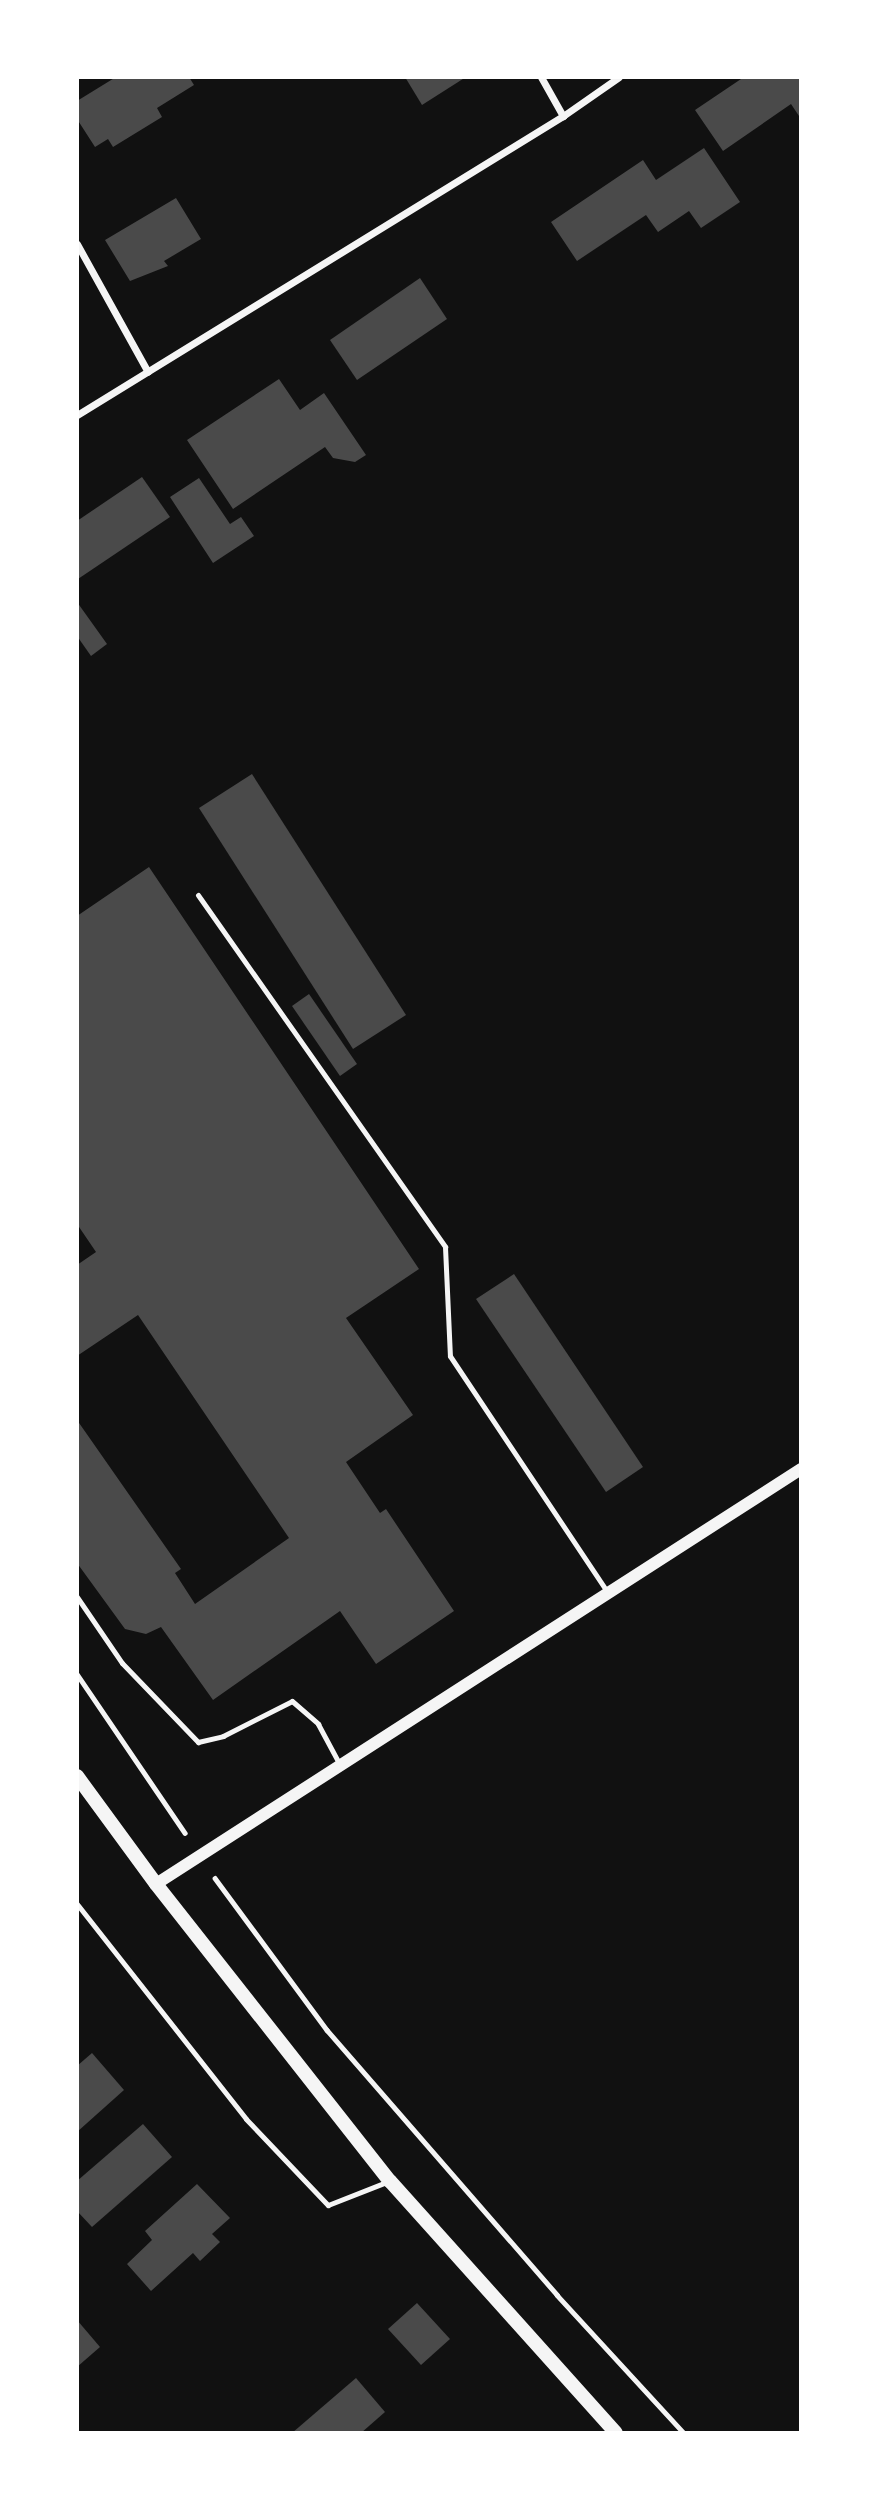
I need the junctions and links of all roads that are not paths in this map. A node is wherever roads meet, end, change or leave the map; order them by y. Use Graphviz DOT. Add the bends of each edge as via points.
graph roads {
  1 [pos="541,77"];
  2 [pos="619,77"];
  3 [pos="563,116"];
  4 [pos="77,244"];
  5 [pos="148,372"];
  6 [pos="77,415"];
  7 [pos="198,895"];
  8 [pos="801,1469"];
  9 [pos="608,1593"];
  10 [pos="77,1597"];
  11 [pos="340,1765"];
  12 [pos="77,1776"];
  13 [pos="156,1884"];
  14 [pos="77,1903"];
  15 [pos="390,2181"];
  16 [pos="616,2433"];
  1 -- 3 [label="street"];
  2 -- 3 [label="street"];
  3 -- 5 [label="street"];
  4 -- 5 [label="street"];
  5 -- 6 [label="street"];
  7 -- 9 [label="lane" via="445,1247 450,1356"];
  8 -- 9 [label="street"];
  9 -- 11 [label="street"];
  10 -- 11 [label="lane" via="122,1663 198,1742 223,1736 292,1701 318,1724"];
  11 -- 13 [label="street"];
  12 -- 13 [label="main road"];
  13 -- 15 [label="main road"];
  14 -- 15 [label="lane" via="246,2119 328,2205"];
  15 -- 16 [label="main road"];
}
